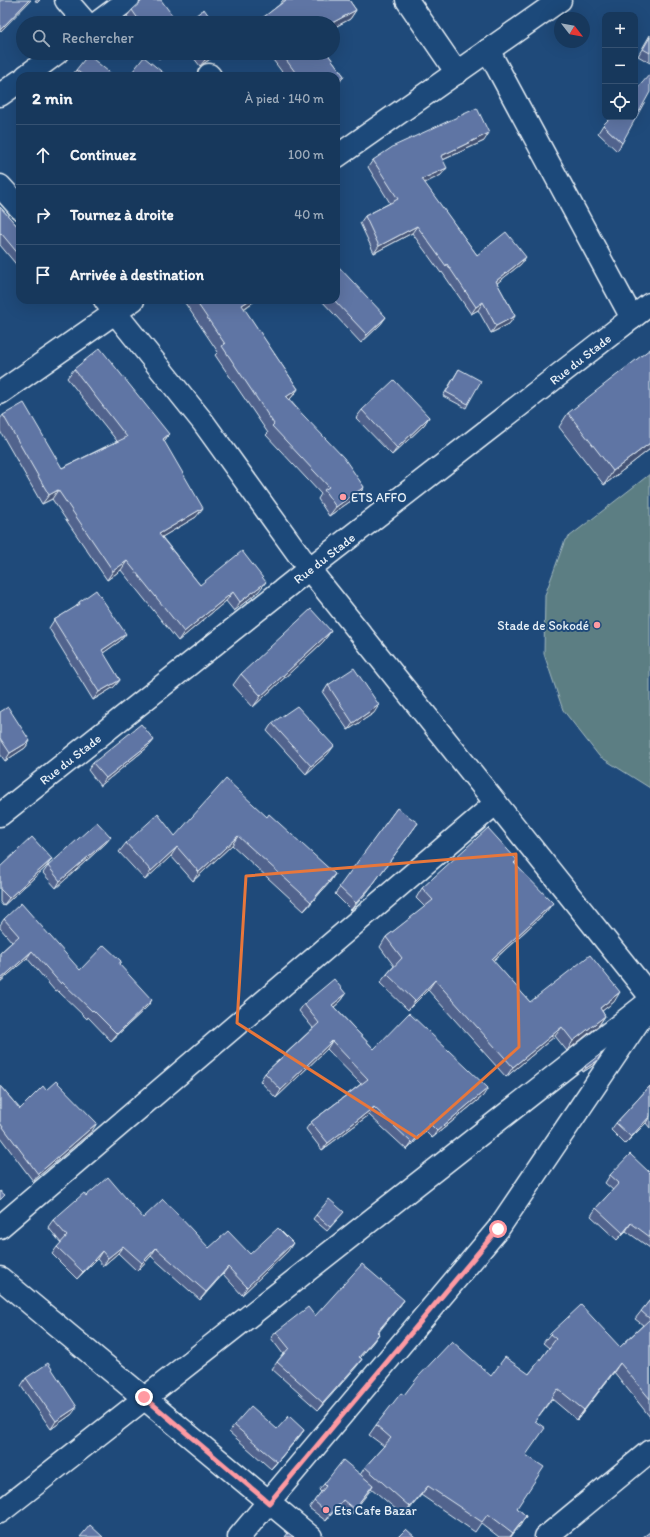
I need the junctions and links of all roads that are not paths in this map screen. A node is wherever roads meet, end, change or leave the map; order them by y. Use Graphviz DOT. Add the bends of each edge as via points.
graph roads {
  1 [pos="66,0"];
  2 [pos="128,0"];
  3 [pos="407,0"];
  4 [pos="560,0"];
  5 [pos="80,16"];
  6 [pos="106,16"];
  7 [pos="488,50"];
  8 [pos="48,60"];
  9 [pos="31,72"];
  10 [pos="457,72"];
  11 [pos="16,83"];
  12 [pos="0,96"];
  13 [pos="340,154"];
  14 [pos="0,186"];
  15 [pos="16,204"];
  16 [pos="118,304"];
  17 [pos="650,304"];
  18 [pos="632,318"];
  19 [pos="0,393"];
  20 [pos="309,569"];
  21 [pos="496,803"];
  22 [pos="0,815"];
  23 [pos="650,996"];
  24 [pos="650,1002"];
  25 [pos="0,1226"];
  26 [pos="0,1278"];
  27 [pos="144,1397"];
  28 [pos="650,1451"];
  29 [pos="269,1503"];
  30 [pos="0,1512"];
  31 [pos="239,1537"];
  32 [pos="311,1537"];
  33 [pos="546,1537"];
  1 -- 5 [label="street"];
  2 -- 6 [label="street"];
  3 -- 10 [label="street"];
  4 -- 7 [label="street"];
  7 -- 10 [label="street"];
  7 -- 18 [label="street"];
  8 -- 9 [label="street"];
  10 -- 13 [label="street"];
  11 -- 12 [label="street"];
  14 -- 15 [label="street"];
  16 -- 19 [label="street"];
  16 -- 20 [label="street"];
  17 -- 18 [label="street, Rue du Stade"];
  18 -- 20 [label="street, Rue du Stade"];
  20 -- 21 [label="street"];
  20 -- 22 [label="street, Rue du Stade"];
  21 -- 23 [label="street"];
  21 -- 25 [label="street"];
  24 -- 27 [label="street"];
  24 -- 29 [label="street" via="498,1229"];
  26 -- 27 [label="street"];
  27 -- 29 [label="street"];
  27 -- 30 [label="street"];
  28 -- 33 [label="street"];
  29 -- 31 [label="street"];
  29 -- 32 [label="street"];
}
